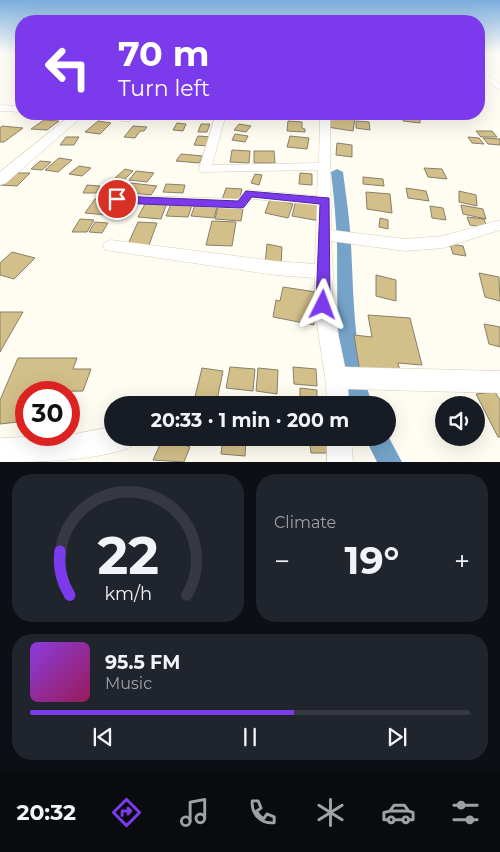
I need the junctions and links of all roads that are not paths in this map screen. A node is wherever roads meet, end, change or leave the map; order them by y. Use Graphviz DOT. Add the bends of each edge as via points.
graph roads {
  1 [pos="485,76"];
  2 [pos="500,88"];
  3 [pos="0,108"];
  4 [pos="15,109"];
  5 [pos="72,120"];
  6 [pos="219,120"];
  7 [pos="325,120"];
  8 [pos="324,166"];
  9 [pos="0,180"];
  10 [pos="117,199"];
  11 [pos="325,201"];
  12 [pos="500,226"];
  13 [pos="338,237"];
  14 [pos="111,246"];
  15 [pos="325,272"];
  16 [pos="348,378"];
  17 [pos="500,382"];
  18 [pos="341,396"];
  19 [pos="104,441"];
  20 [pos="339,446"];
  21 [pos="0,451"];
  22 [pos="340,462"];
  1 -- 2 [label="street"];
  3 -- 4 [label="street"];
  5 -- 9 [label="street"];
  6 -- 8 [label="street" via="205,169"];
  7 -- 8 [label="street"];
  8 -- 11 [label="street"];
  10 -- 11 [label="street" via="241,204 250,194"];
  11 -- 13 [label="street"];
  12 -- 13 [label="street" via="443,242 405,245"];
  13 -- 15 [label="street"];
  14 -- 15 [label="street"];
  15 -- 16 [label="street" via="323,305"];
  16 -- 17 [label="street"];
  16 -- 18 [label="street"];
  19 -- 21 [label="street"];
  20 -- 22 [label="street"];
}
